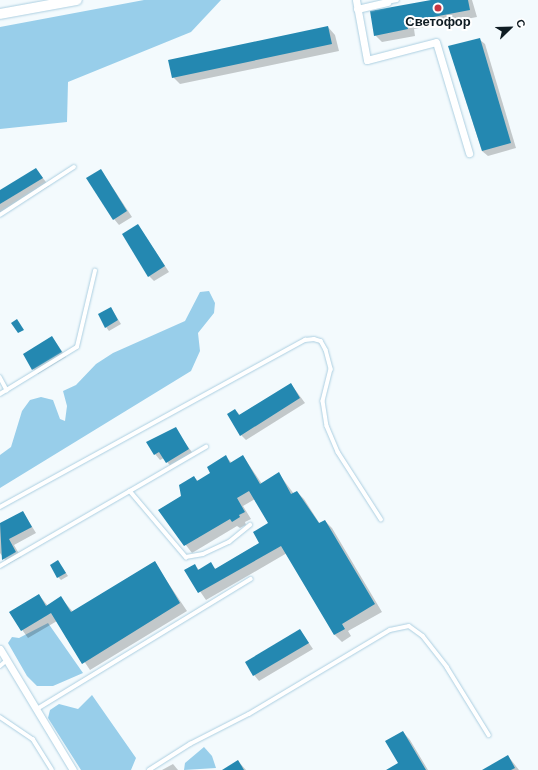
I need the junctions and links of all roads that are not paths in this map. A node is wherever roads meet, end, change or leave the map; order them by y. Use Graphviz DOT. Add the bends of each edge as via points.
graph roads {
  1 [pos="77,0"];
  2 [pos="356,0"];
  3 [pos="398,0"];
  4 [pos="387,2"];
  5 [pos="357,8"];
  6 [pos="0,14"];
  7 [pos="469,153"];
  8 [pos="74,167"];
  9 [pos="0,215"];
  10 [pos="95,271"];
  11 [pos="0,378"];
  12 [pos="7,390"];
  13 [pos="0,394"];
  14 [pos="206,447"];
  15 [pos="130,491"];
  16 [pos="0,507"];
  17 [pos="381,519"];
  18 [pos="250,524"];
  19 [pos="0,566"];
  20 [pos="251,579"];
  21 [pos="0,648"];
  22 [pos="7,660"];
  23 [pos="0,666"];
  24 [pos="37,709"];
  25 [pos="0,717"];
  26 [pos="489,735"];
  27 [pos="52,770"];
  28 [pos="73,770"];
  29 [pos="149,770"];
  1 -- 6 [label="main road"];
  2 -- 5 [label="street"];
  3 -- 4 [label="lane"];
  4 -- 5 [label="street"];
  5 -- 7 [label="street" via="367,60 436,42"];
  8 -- 9 [label="lane"];
  10 -- 12 [label="lane" via="77,347"];
  11 -- 12 [label="lane"];
  12 -- 13 [label="lane"];
  14 -- 15 [label="lane"];
  15 -- 18 [label="lane" via="186,557 203,554 229,542"];
  15 -- 19 [label="lane"];
  16 -- 17 [label="lane" via="305,340 314,339 321,341 331,369 323,401 327,426 338,452"];
  20 -- 24 [label="lane"];
  21 -- 22 [label="street"];
  22 -- 23 [label="lane"];
  22 -- 24 [label="street"];
  24 -- 28 [label="street"];
  25 -- 27 [label="lane" via="33,739"];
  26 -- 29 [label="lane" via="447,667 423,636 409,626 390,630"];
}
